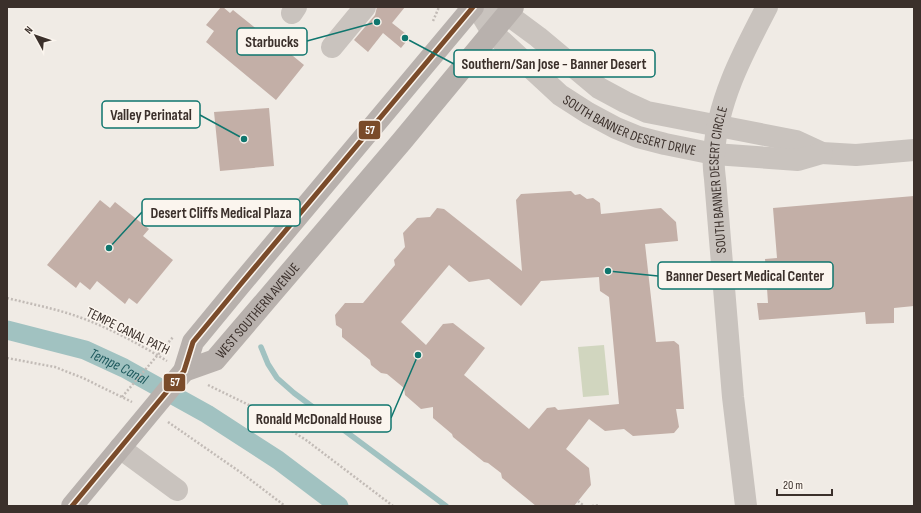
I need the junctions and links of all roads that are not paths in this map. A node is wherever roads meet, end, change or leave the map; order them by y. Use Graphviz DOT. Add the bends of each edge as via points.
graph roads {
  1 [pos="365,7"];
  2 [pos="473,7"];
  3 [pos="477,7"];
  4 [pos="485,7"];
  5 [pos="768,7"];
  6 [pos="510,10"];
  7 [pos="492,32"];
  8 [pos="332,47"];
  9 [pos="718,125"];
  10 [pos="914,150"];
  11 [pos="822,153"];
  12 [pos="714,154"];
  13 [pos="181,374"];
  14 [pos="120,448"];
  15 [pos="177,490"];
  16 [pos="72,506"];
  17 [pos="746,506"];
  1 -- 8 [label="street"];
  2 -- 13 [label="main road, WEST SOUTHERN AVENUE" via="194,342"];
  3 -- 7 [label="street, SOUTH BANNER DESERT DRIVE"];
  4 -- 6 [label="street, SOUTH BANNER DESERT DRIVE"];
  5 -- 9 [label="street, SOUTH BANNER DESERT CIRCLE" via="741,58 724,100"];
  6 -- 7 [label="main road, WEST SOUTHERN AVENUE"];
  6 -- 9 [label="street, SOUTH BANNER DESERT DRIVE" via="599,88 648,112"];
  7 -- 12 [label="street, SOUTH BANNER DESERT DRIVE" via="560,95 598,119 638,137"];
  7 -- 13 [label="main road, WEST SOUTHERN AVENUE" via="215,360"];
  9 -- 11 [label="street, SOUTH BANNER DESERT DRIVE" via="796,141"];
  9 -- 12 [label="street, SOUTH BANNER DESERT CIRCLE"];
  10 -- 11 [label="street, SOUTH BANNER DESERT DRIVE" via="856,155"];
  11 -- 12 [label="street, SOUTH BANNER DESERT DRIVE" via="798,160"];
  12 -- 17 [label="street, SOUTH BANNER DESERT CIRCLE" via="733,397"];
  13 -- 14 [label="main road"];
  14 -- 15 [label="street"];
  14 -- 16 [label="main road"];
}
